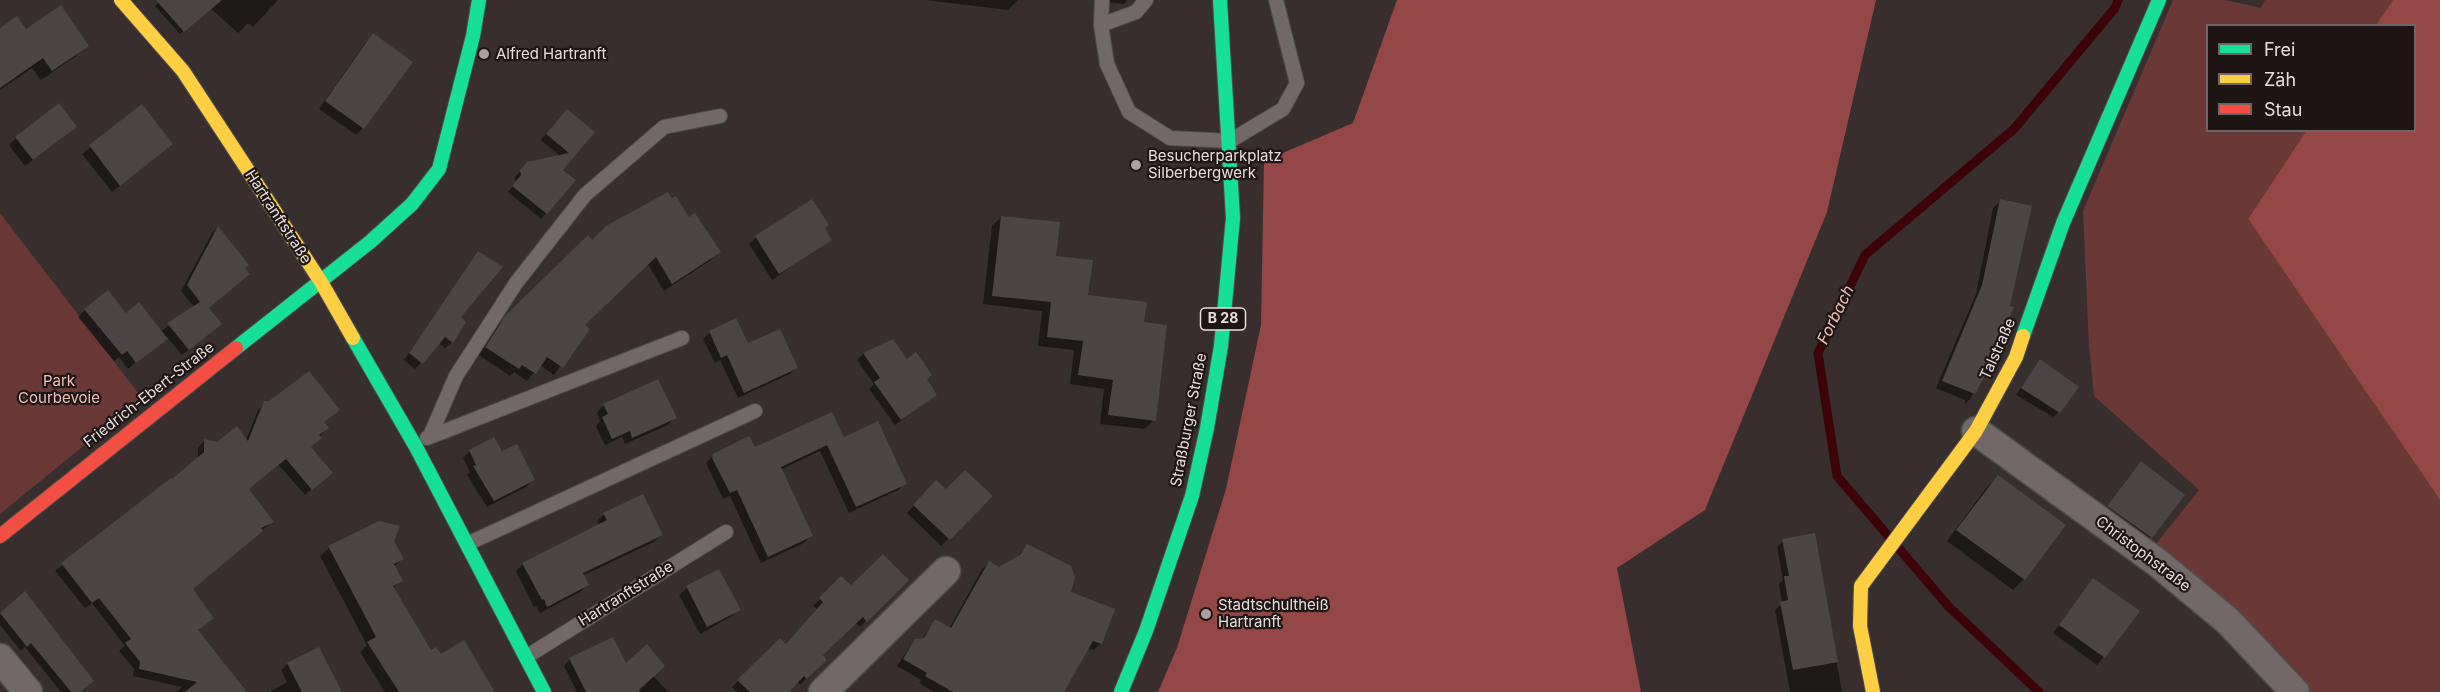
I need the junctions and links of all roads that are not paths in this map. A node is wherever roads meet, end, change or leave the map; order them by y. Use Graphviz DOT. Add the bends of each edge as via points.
graph roads {
  1 [pos="121,0"];
  2 [pos="479,0"];
  3 [pos="1101,0"];
  4 [pos="1146,0"];
  5 [pos="1220,0"];
  6 [pos="1276,0"];
  7 [pos="2159,0"];
  8 [pos="1101,25"];
  9 [pos="720,116"];
  10 [pos="1230,141"];
  11 [pos="321,282"];
  12 [pos="682,338"];
  13 [pos="755,411"];
  14 [pos="1976,431"];
  15 [pos="430,436"];
  16 [pos="416,447"];
  17 [pos="726,532"];
  18 [pos="0,536"];
  19 [pos="467,544"];
  20 [pos="946,571"];
  21 [pos="526,657"];
  22 [pos="0,658"];
  23 [pos="28,692"];
  24 [pos="544,692"];
  25 [pos="823,692"];
  26 [pos="1121,692"];
  27 [pos="1873,692"];
  28 [pos="2295,692"];
  1 -- 11 [label="street, Hartranftstraße" via="183,71"];
  2 -- 11 [label="street, Friedrich-Ebert-Straße" via="439,169 412,204"];
  3 -- 8 [label="lane"];
  4 -- 8 [label="lane" via="1136,12"];
  5 -- 10 [label="street, Straßburger Straße / B 28"];
  6 -- 10 [label="lane" via="1298,83 1282,109"];
  7 -- 14 [label="street, Talstraße" via="2063,223 2016,357"];
  8 -- 10 [label="lane" via="1107,64 1129,112 1170,138"];
  9 -- 15 [label="lane" via="664,127 585,195 516,283 456,376"];
  10 -- 26 [label="street, Straßburger Straße / B 28" via="1233,218 1221,346 1207,428 1192,496"];
  11 -- 16 [label="street, Hartranftstraße"];
  11 -- 18 [label="street, Friedrich-Ebert-Straße"];
  12 -- 15 [label="lane"];
  13 -- 19 [label="lane"];
  14 -- 27 [label="street, Talstraße" via="1861,585 1857,606 1860,637"];
  14 -- 28 [label="street, Christophstraße" via="2158,563 2228,621"];
  15 -- 16 [label="lane"];
  16 -- 19 [label="street, Hartranftstraße"];
  17 -- 21 [label="lane, Hartranftstraße"];
  19 -- 21 [label="street, Hartranftstraße"];
  20 -- 25 [label="street"];
  21 -- 24 [label="street, Hartranftstraße"];
  22 -- 23 [label="street"];
}
